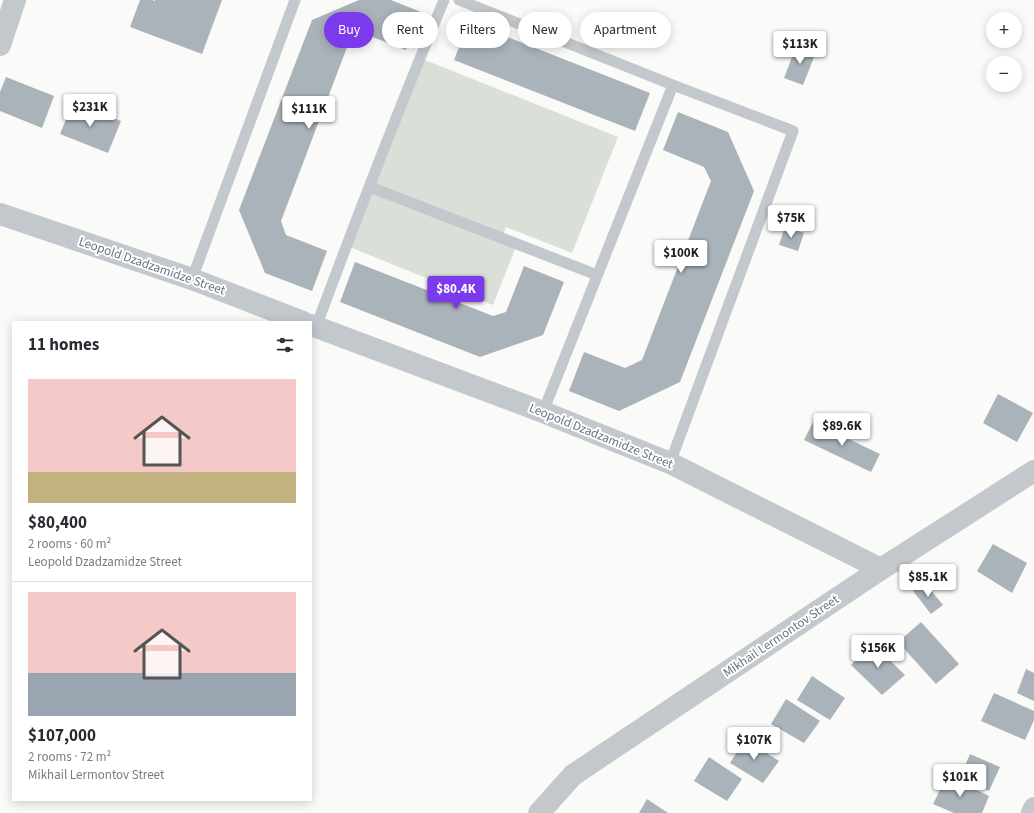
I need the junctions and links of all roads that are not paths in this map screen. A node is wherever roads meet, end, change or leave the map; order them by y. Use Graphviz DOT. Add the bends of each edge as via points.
graph roads {
  1 [pos="15,0"];
  2 [pos="295,0"];
  3 [pos="444,0"];
  4 [pos="459,0"];
  5 [pos="0,45"];
  6 [pos="673,86"];
  7 [pos="370,187"];
  8 [pos="0,214"];
  9 [pos="597,275"];
  10 [pos="192,279"];
  11 [pos="300,321"];
  12 [pos="312,321"];
  13 [pos="312,326"];
  14 [pos="543,412"];
  15 [pos="670,464"];
  16 [pos="1034,471"];
  17 [pos="881,569"];
  18 [pos="1034,808"];
  19 [pos="539,813"];
  20 [pos="1032,813"];
  1 -- 5 [label="street"];
  2 -- 10 [label="lane"];
  3 -- 7 [label="lane"];
  4 -- 6 [label="lane"];
  6 -- 9 [label="lane"];
  6 -- 15 [label="lane" via="793,132"];
  7 -- 9 [label="lane"];
  7 -- 12 [label="lane"];
  8 -- 10 [label="street, Leopold Dzadzamidze Street"];
  9 -- 14 [label="lane"];
  10 -- 11 [label="street, Leopold Dzadzamidze Street"];
  13 -- 14 [label="street, Leopold Dzadzamidze Street"];
  14 -- 15 [label="street, Leopold Dzadzamidze Street"];
  15 -- 17 [label="street, Leopold Dzadzamidze Street"];
  16 -- 17 [label="street, Mikhail Lermontov Street"];
  17 -- 19 [label="street, Mikhail Lermontov Street" via="573,775"];
  18 -- 20 [label="street"];
}
